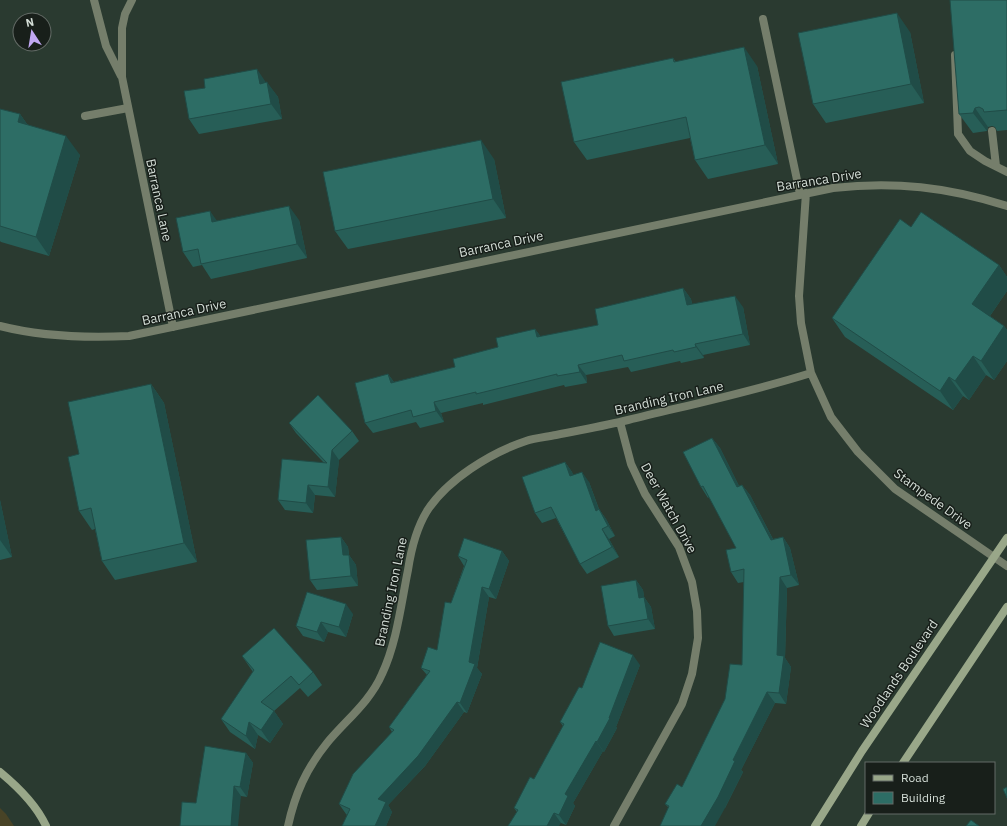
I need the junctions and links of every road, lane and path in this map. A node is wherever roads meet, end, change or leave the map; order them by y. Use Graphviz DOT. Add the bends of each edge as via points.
graph roads {
  1 [pos="94,0"];
  2 [pos="132,0"];
  3 [pos="763,19"];
  4 [pos="954,47"];
  5 [pos="122,77"];
  6 [pos="128,108"];
  7 [pos="85,116"];
  8 [pos="992,131"];
  9 [pos="996,166"];
  10 [pos="1007,172"];
  11 [pos="803,193"];
  12 [pos="1007,206"];
  13 [pos="0,326"];
  14 [pos="173,327"];
  15 [pos="811,372"];
  16 [pos="620,422"];
  17 [pos="1007,538"];
  18 [pos="994,558"];
  19 [pos="1007,566"];
  20 [pos="1007,607"];
  21 [pos="903,762"];
  22 [pos="0,772"];
  23 [pos="868,814"];
  24 [pos="46,826"];
  25 [pos="288,826"];
  26 [pos="614,826"];
  27 [pos="815,826"];
  28 [pos="861,826"];
  1 -- 5 [label="street, Barranca Lane" via="106,46"];
  2 -- 5 [label="street, Barranca Lane" via="122,28"];
  3 -- 11 [label="street, Stampede Drive"];
  4 -- 9 [label="street" via="958,134 970,151"];
  5 -- 6 [label="street, Barranca Lane"];
  6 -- 7 [label="street"];
  6 -- 14 [label="street, Barranca Lane"];
  8 -- 9 [label="street"];
  9 -- 10 [label="street"];
  11 -- 12 [label="street, Barranca Drive" via="860,185 894,184 930,187 978,196"];
  11 -- 14 [label="street, Barranca Drive"];
  11 -- 15 [label="street, Stampede Drive" via="799,296 801,323"];
  13 -- 14 [label="street, Barranca Drive" via="54,336 94,338 130,336"];
  15 -- 16 [label="street, Branding Iron Lane" via="770,386"];
  15 -- 18 [label="street, Stampede Drive" via="831,416 858,452 895,489"];
  16 -- 25 [label="street, Branding Iron Lane" via="526,441 493,456 444,489 427,511 417,531 392,646 382,675 368,698 327,743 306,772 292,807"];
  16 -- 26 [label="street, Deer Watch Drive" via="631,464 645,494 679,547 692,582 698,638 692,674 682,704"];
  17 -- 18 [label="street, Woodlands Boulevard"];
  18 -- 19 [label="street, Stampede Drive"];
  18 -- 27 [label="street, Woodlands Boulevard" via="866,744"];
  20 -- 21 [label="street"];
  22 -- 24 [label="street" via="13,782"];
  23 -- 28 [label="street"];
}
